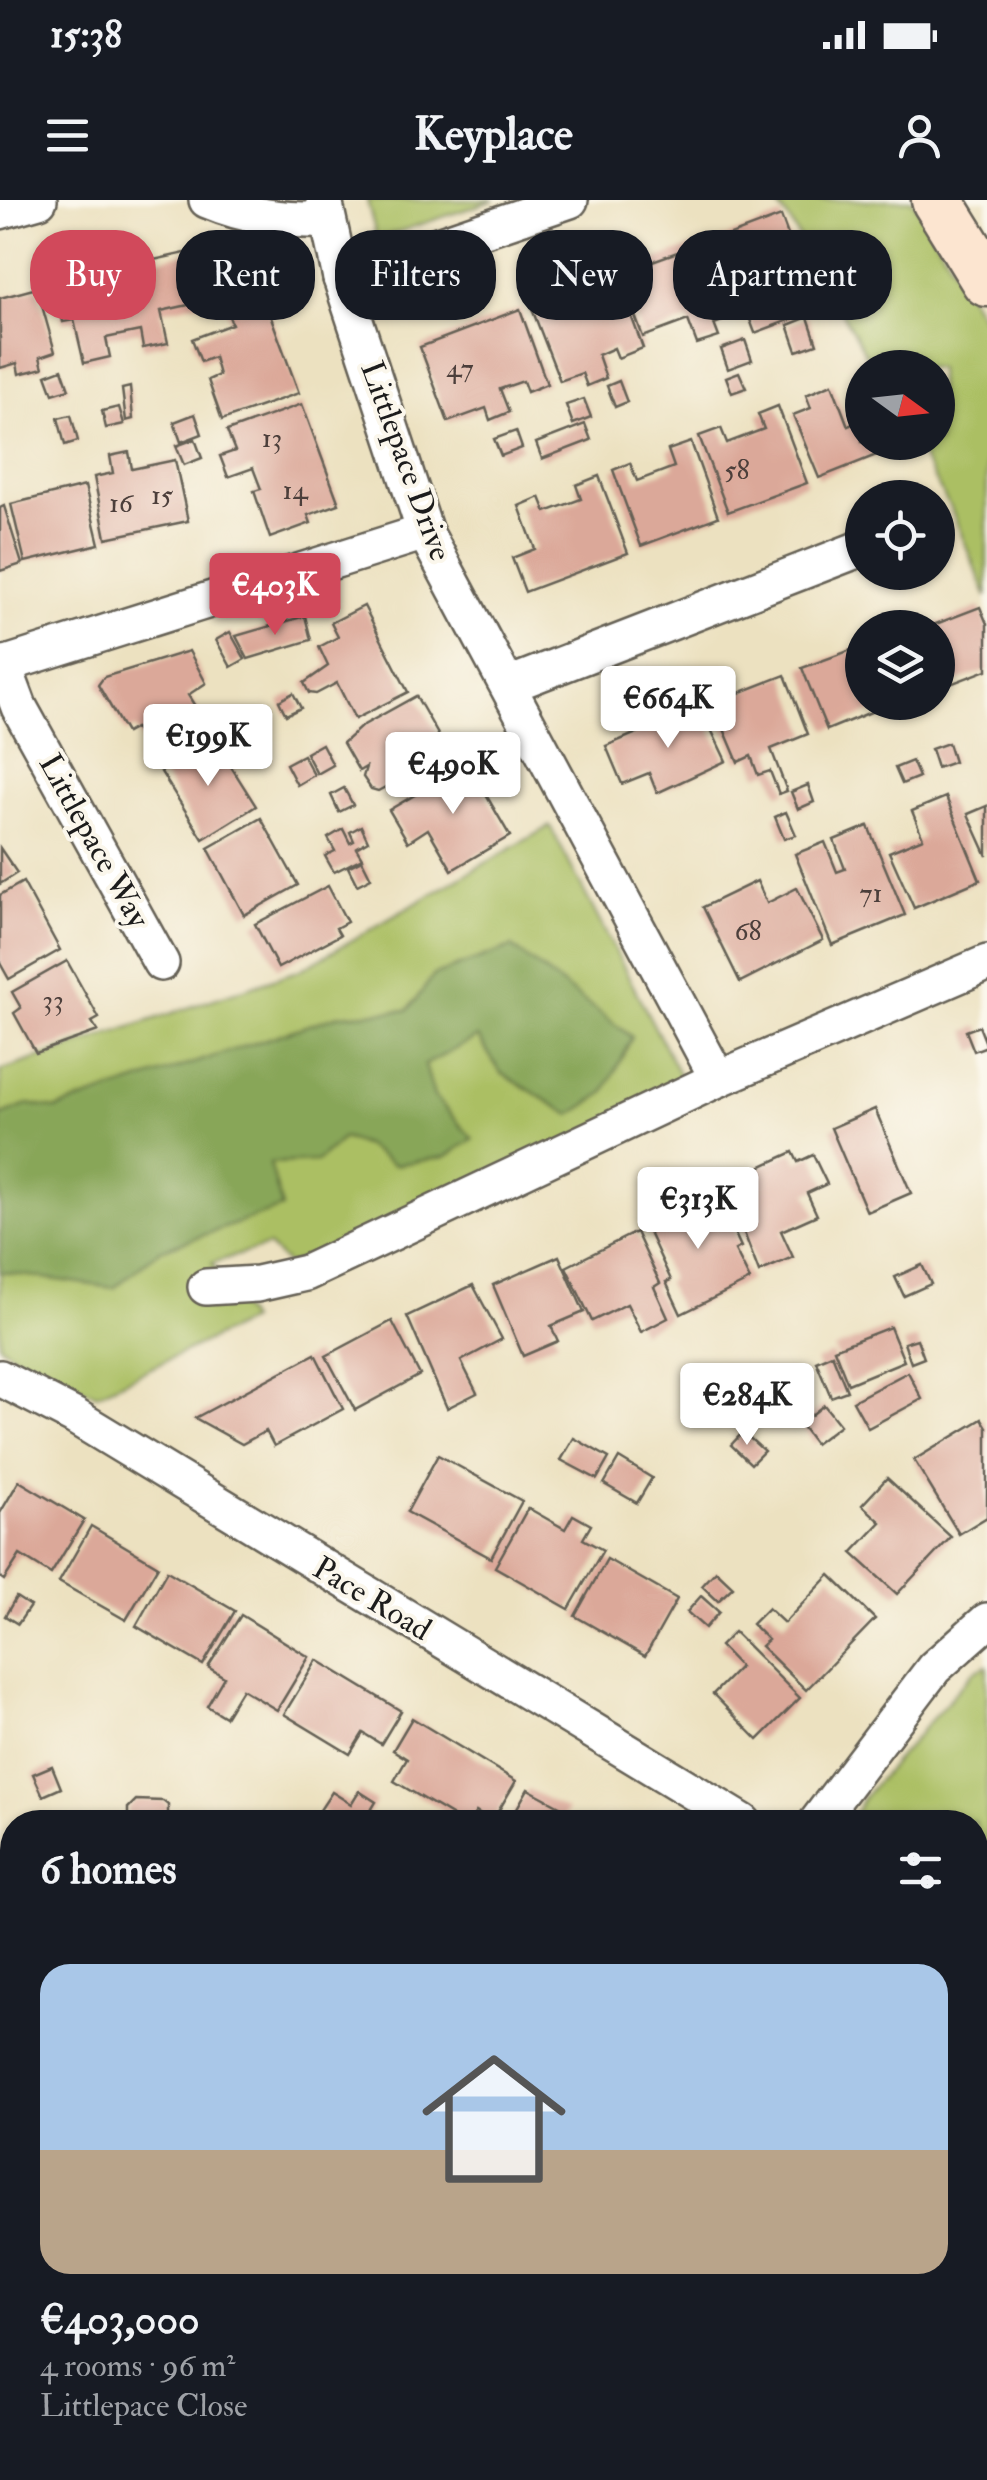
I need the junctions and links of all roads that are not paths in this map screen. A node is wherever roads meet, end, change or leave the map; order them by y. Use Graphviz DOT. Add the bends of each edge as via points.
graph roads {
  1 [pos="39,200"];
  2 [pos="206,200"];
  3 [pos="570,200"];
  4 [pos="937,200"];
  5 [pos="326,210"];
  6 [pos="0,211"];
  7 [pos="482,230"];
  8 [pos="335,251"];
  9 [pos="987,281"];
  10 [pos="355,320"];
  11 [pos="425,532"];
  12 [pos="845,555"];
  13 [pos="2,665"];
  14 [pos="509,685"];
  15 [pos="161,963"];
  16 [pos="987,963"];
  17 [pos="718,1079"];
  18 [pos="206,1286"];
  19 [pos="0,1378"];
  20 [pos="987,1621"];
  21 [pos="723,1810"];
  22 [pos="826,1810"];
  1 -- 6 [label="street"];
  2 -- 5 [label="street" via="286,221"];
  3 -- 7 [label="street"];
  4 -- 9 [label="street"];
  5 -- 8 [label="street, Littlepace Drive"];
  10 -- 11 [label="street, Littlepace Drive"];
  11 -- 13 [label="street"];
  11 -- 14 [label="street, Littlepace Drive"];
  12 -- 14 [label="street"];
  13 -- 15 [label="street, Littlepace Way"];
  14 -- 17 [label="street, Littlepace Drive"];
  16 -- 17 [label="street"];
  17 -- 18 [label="street" via="306,1272"];
  19 -- 21 [label="street, Pace Road" via="74,1416"];
  20 -- 22 [label="street" via="934,1668"];
}
